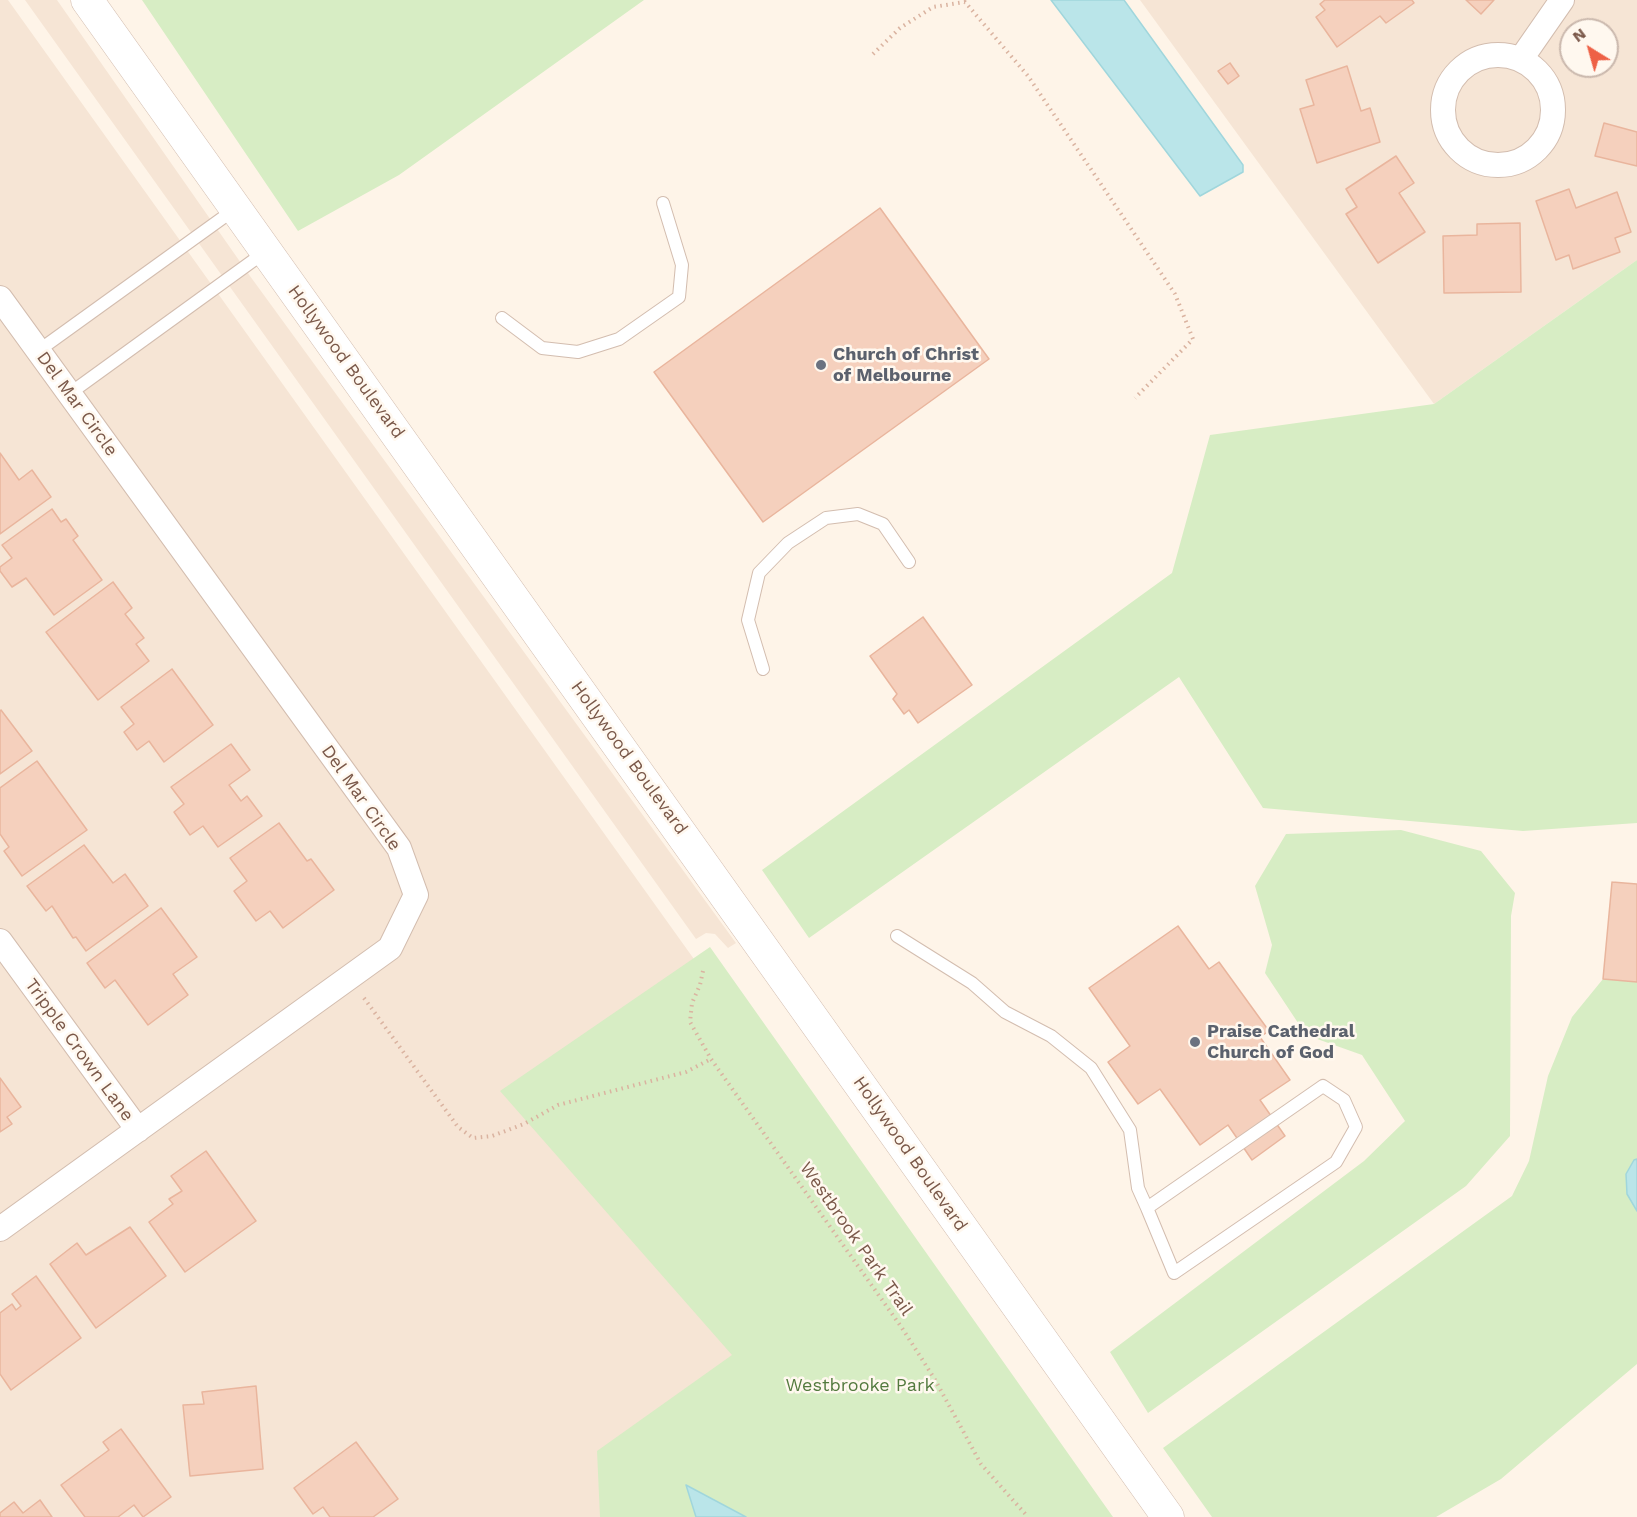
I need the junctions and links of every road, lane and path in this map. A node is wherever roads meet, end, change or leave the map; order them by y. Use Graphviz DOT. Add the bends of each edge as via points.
graph roads {
  1 [pos="87,0"];
  2 [pos="1562,0"];
  3 [pos="873,54"];
  4 [pos="1521,59"];
  5 [pos="663,203"];
  6 [pos="236,208"];
  7 [pos="267,251"];
  8 [pos="0,298"];
  9 [pos="502,318"];
  10 [pos="38,351"];
  11 [pos="69,394"];
  12 [pos="1135,398"];
  13 [pos="909,562"];
  14 [pos="763,669"];
  15 [pos="897,936"];
  16 [pos="0,941"];
  17 [pos="703,971"];
  18 [pos="360,994"];
  19 [pos="711,1059"];
  20 [pos="138,1130"];
  21 [pos="1147,1208"];
  22 [pos="0,1229"];
  23 [pos="1028,1517"];
  24 [pos="1168,1517"];
  1 -- 6 [label="street, Hollywood Boulevard"];
  2 -- 4 [label="street"];
  3 -- 12 [label="path" via="900,28 933,7 965,2 1028,76 1175,294 1193,339"];
  4 -- 4 [label="street" via="1502,54 1473,61 1457,74 1446,91 1443,111 1447,131 1459,148 1475,160 1495,165 1516,162 1534,152 1546,136 1553,117 1552,97 1538,71"];
  5 -- 9 [label="lane" via="682,265 680,297 619,339 578,352 542,348"];
  6 -- 7 [label="street, Hollywood Boulevard"];
  6 -- 10 [label="lane"];
  7 -- 11 [label="lane"];
  7 -- 24 [label="street, Hollywood Boulevard"];
  8 -- 10 [label="street, Del Mar Circle"];
  10 -- 11 [label="street, Del Mar Circle"];
  11 -- 20 [label="street, Del Mar Circle" via="399,848 416,895 390,948"];
  13 -- 14 [label="lane" via="883,524 858,514 826,518 788,543 759,573 748,620"];
  15 -- 21 [label="lane" via="972,983 1005,1012 1051,1036 1091,1068 1130,1130 1138,1188"];
  16 -- 20 [label="street, Tripple Crown Lane"];
  17 -- 19 [label="path, Westbrook Park Trail" via="690,1022"];
  18 -- 19 [label="path" via="458,1126 473,1138 492,1136 524,1124 558,1105 686,1072"];
  19 -- 23 [label="path, Westbrook Park Trail" via="902,1328 981,1464"];
  20 -- 22 [label="street, Del Mar Circle"];
  21 -- 21 [label="lane" via="1323,1086 1344,1100 1356,1127 1336,1162 1174,1273"];
}
